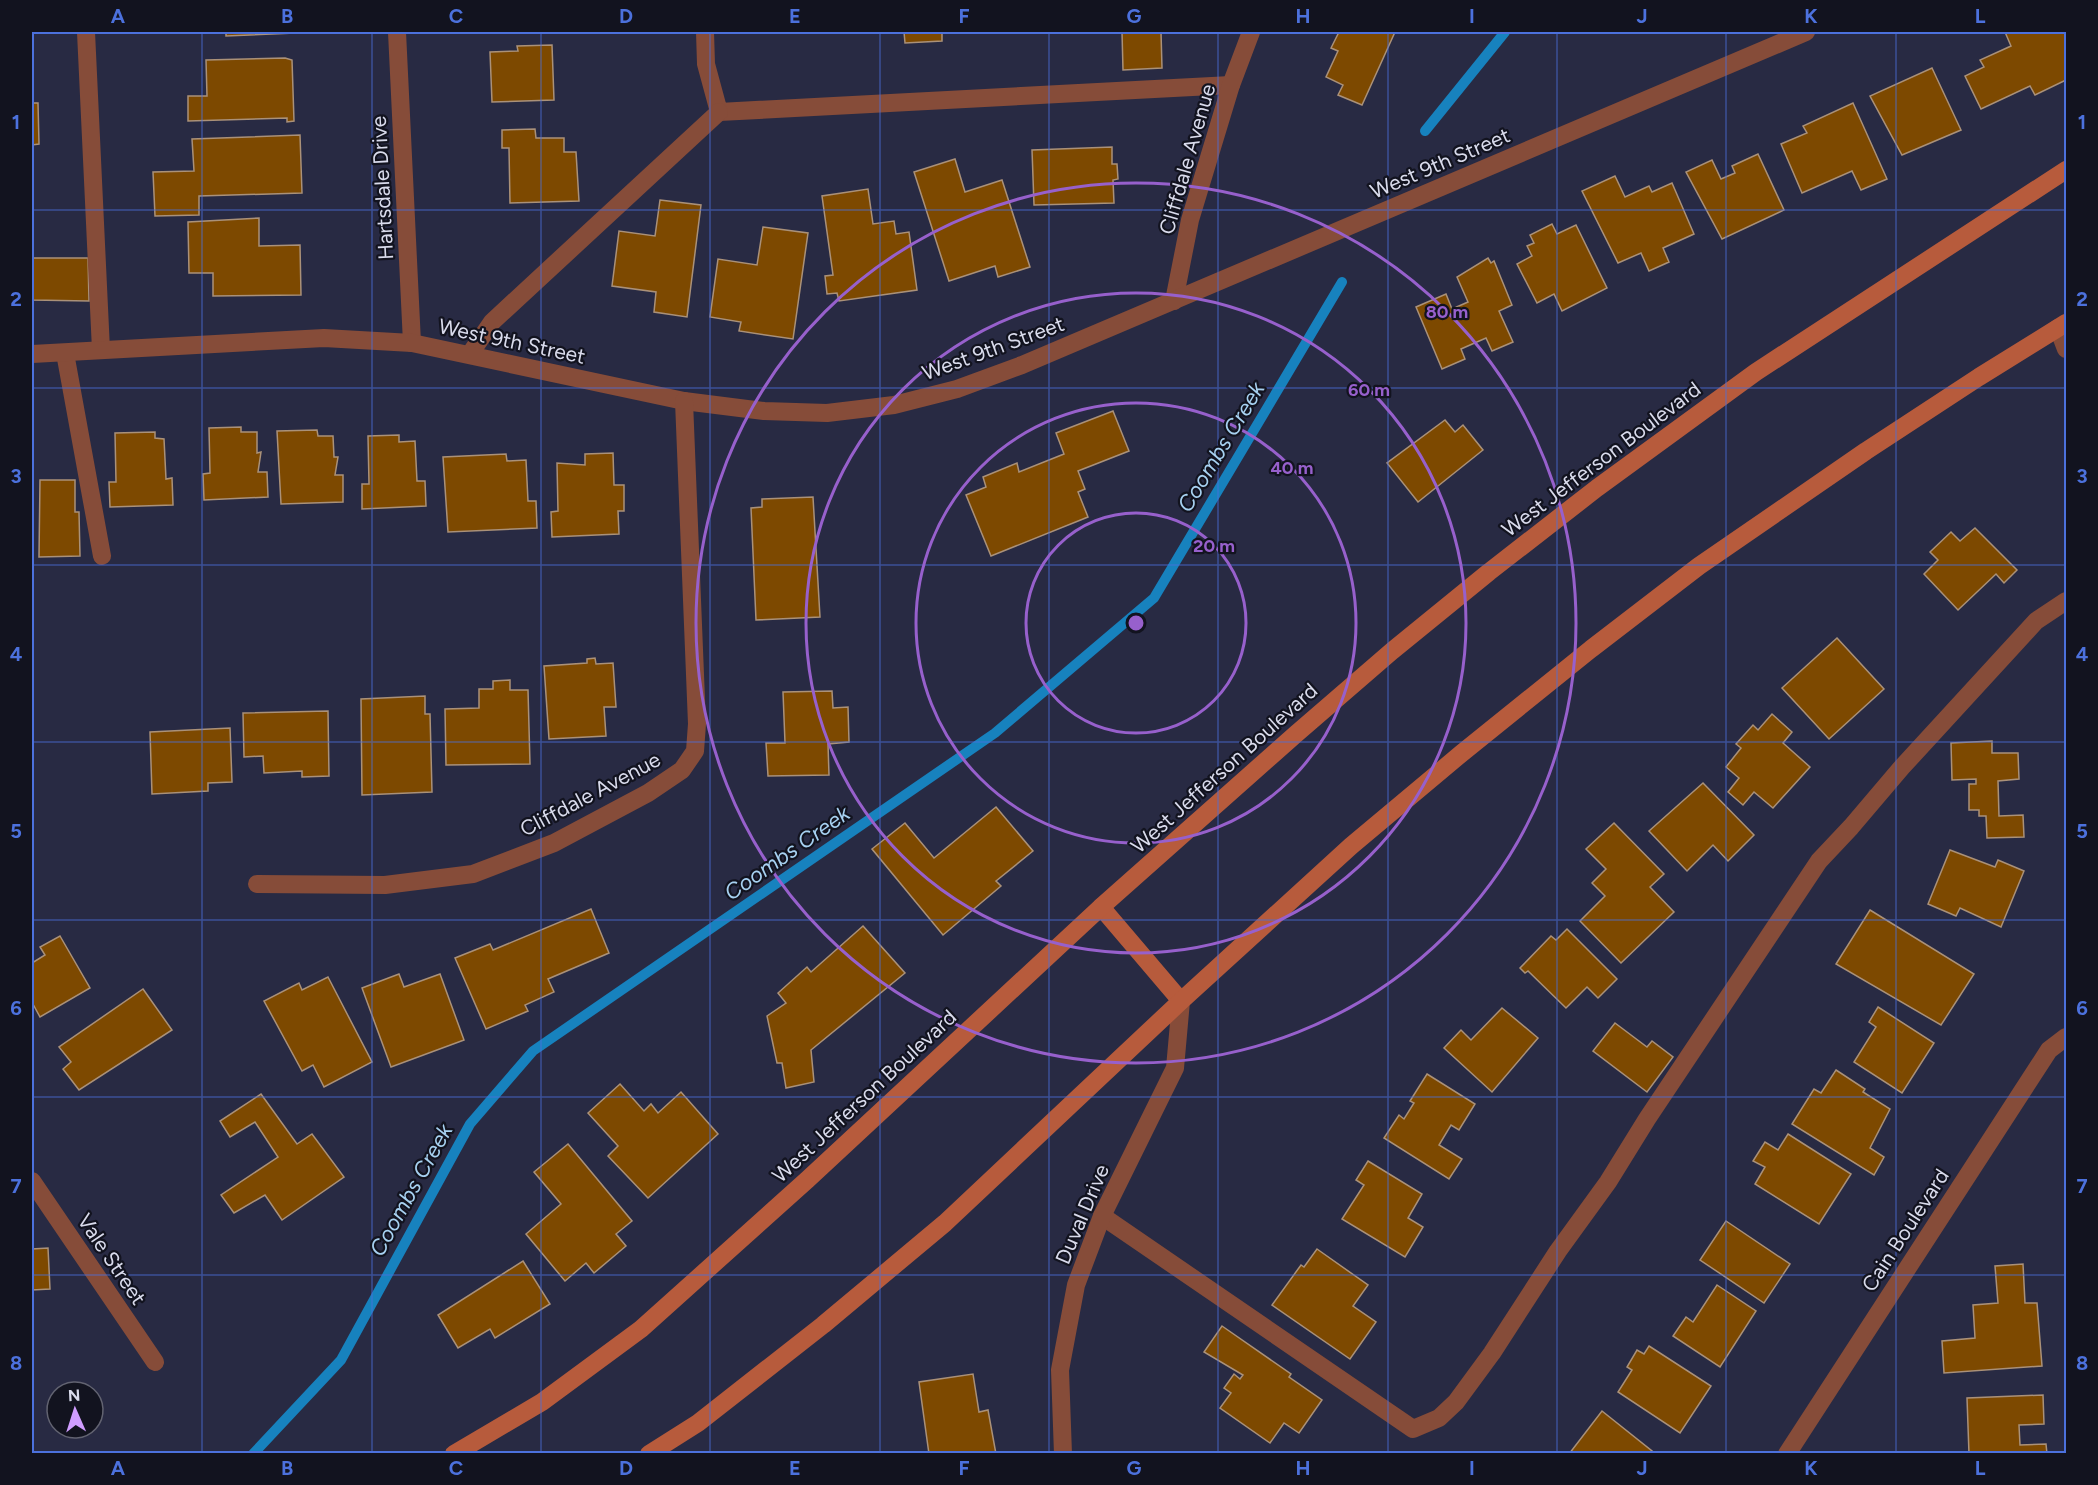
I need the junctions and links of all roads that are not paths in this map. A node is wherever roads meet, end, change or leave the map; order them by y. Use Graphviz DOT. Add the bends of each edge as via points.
graph roads {
  1 [pos="86,32"];
  2 [pos="397,32"];
  3 [pos="705,32"];
  4 [pos="1251,32"];
  5 [pos="1806,32"];
  6 [pos="1231,85"];
  7 [pos="719,112"];
  8 [pos="2067,170"];
  9 [pos="1174,301"];
  10 [pos="2062,326"];
  11 [pos="412,343"];
  12 [pos="2067,349"];
  13 [pos="101,350"];
  14 [pos="65,353"];
  15 [pos="32,354"];
  16 [pos="470,354"];
  17 [pos="684,401"];
  18 [pos="102,556"];
  19 [pos="2067,601"];
  20 [pos="257,884"];
  21 [pos="1101,907"];
  22 [pos="1181,1001"];
  23 [pos="2067,1037"];
  24 [pos="32,1181"];
  25 [pos="1102,1216"];
  26 [pos="155,1362"];
  27 [pos="454,1454"];
  28 [pos="649,1454"];
  29 [pos="1063,1454"];
  30 [pos="1787,1454"];
  1 -- 13 [label="street"];
  2 -- 11 [label="street, Hartsdale Drive"];
  3 -- 7 [label="street" via="706,64"];
  4 -- 6 [label="street, Cliffdale Avenue"];
  5 -- 9 [label="street, West 9th Street"];
  6 -- 7 [label="street"];
  6 -- 9 [label="street, Cliffdale Avenue" via="1190,220"];
  7 -- 16 [label="street" via="492,322"];
  8 -- 21 [label="main road, West Jefferson Boulevard" via="1756,372 1597,488 1392,651"];
  9 -- 17 [label="street, West 9th Street" via="1022,365 894,405 826,413 764,411"];
  10 -- 12 [label="street"];
  10 -- 22 [label="main road" via="1866,451 1699,566 1462,753 1352,846"];
  11 -- 13 [label="street, West 9th Street" via="324,338"];
  11 -- 16 [label="street, West 9th Street"];
  13 -- 14 [label="street, West 9th Street"];
  14 -- 15 [label="street, West 9th Street"];
  14 -- 18 [label="street"];
  16 -- 17 [label="street, West 9th Street"];
  17 -- 20 [label="street, Cliffdale Avenue" via="697,724 695,751 682,770 648,793 554,843 473,874 385,885"];
  19 -- 25 [label="street" via="2036,621 1819,861 1492,1353 1456,1402 1439,1418 1413,1429"];
  21 -- 22 [label="main road"];
  21 -- 27 [label="main road, West Jefferson Boulevard" via="641,1329 542,1402"];
  22 -- 25 [label="street, Duval Drive" via="1175,1068"];
  22 -- 28 [label="main road" via="936,1230 707,1416"];
  23 -- 30 [label="street, Cain Boulevard" via="2049,1050"];
  24 -- 26 [label="street, Vale Street"];
  25 -- 29 [label="street, Duval Drive" via="1076,1285 1060,1370"];
}
